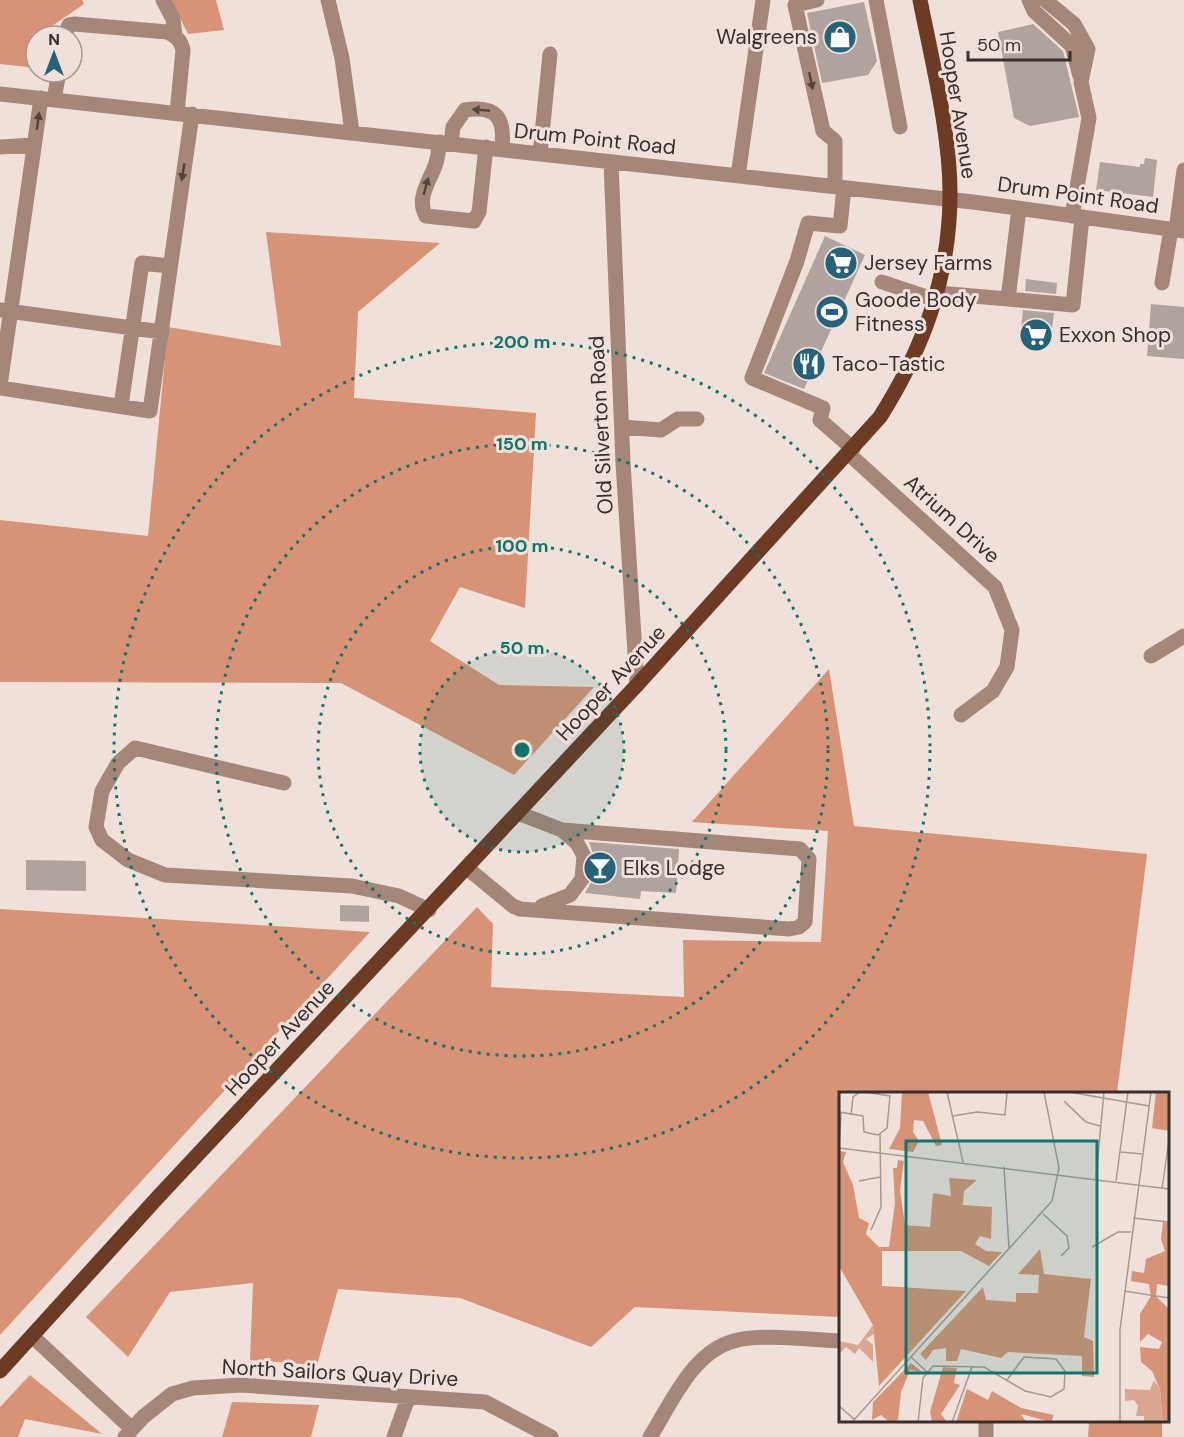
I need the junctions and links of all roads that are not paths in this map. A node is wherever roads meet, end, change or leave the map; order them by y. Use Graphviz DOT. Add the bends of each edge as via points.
graph roads {
  1 [pos="163,0"];
  2 [pos="328,0"];
  3 [pos="763,0"];
  4 [pos="817,0"];
  5 [pos="876,0"];
  6 [pos="920,0"];
  7 [pos="1029,0"];
  8 [pos="1045,0"];
  9 [pos="84,25"];
  10 [pos="175,36"];
  11 [pos="550,54"];
  12 [pos="1081,82"];
  13 [pos="54,84"];
  14 [pos="0,93"];
  15 [pos="48,99"];
  16 [pos="185,114"];
  17 [pos="900,127"];
  18 [pos="352,132"];
  19 [pos="445,143"];
  20 [pos="34,145"];
  21 [pos="0,147"];
  22 [pos="486,147"];
  23 [pos="502,149"];
  24 [pos="540,154"];
  25 [pos="611,162"];
  26 [pos="1184,170"];
  27 [pos="738,176"];
  28 [pos="840,187"];
  29 [pos="950,200"];
  30 [pos="1019,209"];
  31 [pos="1077,217"];
  32 [pos="1177,230"];
  33 [pos="169,266"];
  34 [pos="882,282"];
  35 [pos="1162,283"];
  36 [pos="937,296"];
  37 [pos="1008,299"];
  38 [pos="5,311"];
  39 [pos="132,329"];
  40 [pos="162,332"];
  41 [pos="0,387"];
  42 [pos="121,406"];
  43 [pos="697,419"];
  44 [pos="621,427"];
  45 [pos="851,452"];
  46 [pos="1184,636"];
  47 [pos="1151,656"];
  48 [pos="637,686"];
  49 [pos="961,715"];
  50 [pos="284,783"];
  51 [pos="518,813"];
  52 [pos="562,830"];
  53 [pos="467,868"];
  54 [pos="520,909"];
  55 [pos="429,910"];
  56 [pos="32,1336"];
  57 [pos="839,1341"];
  58 [pos="0,1371"];
  59 [pos="408,1398"];
  60 [pos="128,1433"];
  61 [pos="394,1437"];
  62 [pos="551,1437"];
  63 [pos="650,1437"];
  1 -- 10 [label="street" via="173,19"];
  2 -- 18 [label="street" via="342,58"];
  3 -- 27 [label="street"];
  4 -- 28 [label="street, one-way" via="795,5 815,104 823,131 835,141"];
  5 -- 17 [label="street"];
  6 -- 29 [label="main road, Hooper Avenue" via="947,155"];
  7 -- 12 [label="street" via="1034,11 1072,46"];
  8 -- 12 [label="street" via="1074,24 1088,49"];
  9 -- 10 [label="street"];
  10 -- 16 [label="street" via="183,50"];
  11 -- 24 [label="street"];
  12 -- 31 [label="street" via="1089,118"];
  13 -- 15 [label="street"];
  14 -- 15 [label="street, Drum Point Road"];
  15 -- 16 [label="street, Drum Point Road"];
  20 -- 15 [label="street, one-way"];
  16 -- 18 [label="street, Drum Point Road"];
  16 -- 33 [label="street, one-way"];
  18 -- 19 [label="street, Drum Point Road"];
  19 -- 22 [label="street, Drum Point Road"];
  22 -- 19 [label="street, one-way" via="474,221 426,216 422,210 424,190"];
  23 -- 19 [label="street, one-way" via="504,130 500,118 476,108 465,110"];
  20 -- 21 [label="street"];
  20 -- 38 [label="street"];
  22 -- 23 [label="street, Drum Point Road"];
  23 -- 24 [label="street, Drum Point Road"];
  24 -- 25 [label="street, Drum Point Road"];
  25 -- 27 [label="street, Drum Point Road"];
  25 -- 44 [label="street, Old Silverton Road"];
  26 -- 32 [label="street"];
  27 -- 28 [label="street, Drum Point Road"];
  28 -- 29 [label="street, Drum Point Road"];
  28 -- 45 [label="street, Atrium Drive" via="840,226 808,223 752,378 823,408 820,420"];
  29 -- 30 [label="street, Drum Point Road"];
  29 -- 36 [label="main road, Hooper Avenue"];
  30 -- 31 [label="street, Drum Point Road"];
  30 -- 37 [label="street"];
  31 -- 32 [label="street, Drum Point Road"];
  31 -- 37 [label="street" via="1073,305"];
  32 -- 35 [label="street"];
  33 -- 39 [label="street" via="142,263"];
  33 -- 40 [label="street"];
  34 -- 36 [label="street"];
  36 -- 37 [label="street"];
  36 -- 45 [label="main road, Hooper Avenue" via="907,375"];
  38 -- 39 [label="street"];
  38 -- 41 [label="street"];
  39 -- 40 [label="street"];
  39 -- 42 [label="street"];
  40 -- 42 [label="street" via="150,411"];
  41 -- 42 [label="street"];
  43 -- 44 [label="street" via="678,419 661,430"];
  44 -- 48 [label="street, Old Silverton Road"];
  45 -- 48 [label="main road, Hooper Avenue"];
  45 -- 49 [label="street, Atrium Drive" via="995,587 1012,630 1007,667 993,691"];
  46 -- 47 [label="street"];
  48 -- 51 [label="main road, Hooper Avenue"];
  50 -- 55 [label="street" via="135,748 118,763 102,791 96,827 102,840 128,860 165,875 352,886 399,896"];
  51 -- 52 [label="street"];
  51 -- 53 [label="main road, Hooper Avenue"];
  52 -- 54 [label="street" via="577,843 584,856 582,879 562,900"];
  52 -- 54 [label="street" via="800,849 809,859 805,922 789,929"];
  53 -- 54 [label="street"];
  53 -- 55 [label="main road, Hooper Avenue"];
  55 -- 56 [label="main road, Hooper Avenue"];
  56 -- 58 [label="main road, Hooper Avenue"];
  56 -- 60 [label="street"];
  57 -- 63 [label="street" via="733,1341 708,1355 688,1376"];
  59 -- 60 [label="street, North Sailors Quay Drive" via="241,1385 193,1388 172,1394"];
  59 -- 61 [label="street"];
  59 -- 62 [label="street, North Sailors Quay Drive" via="486,1402"];
}
